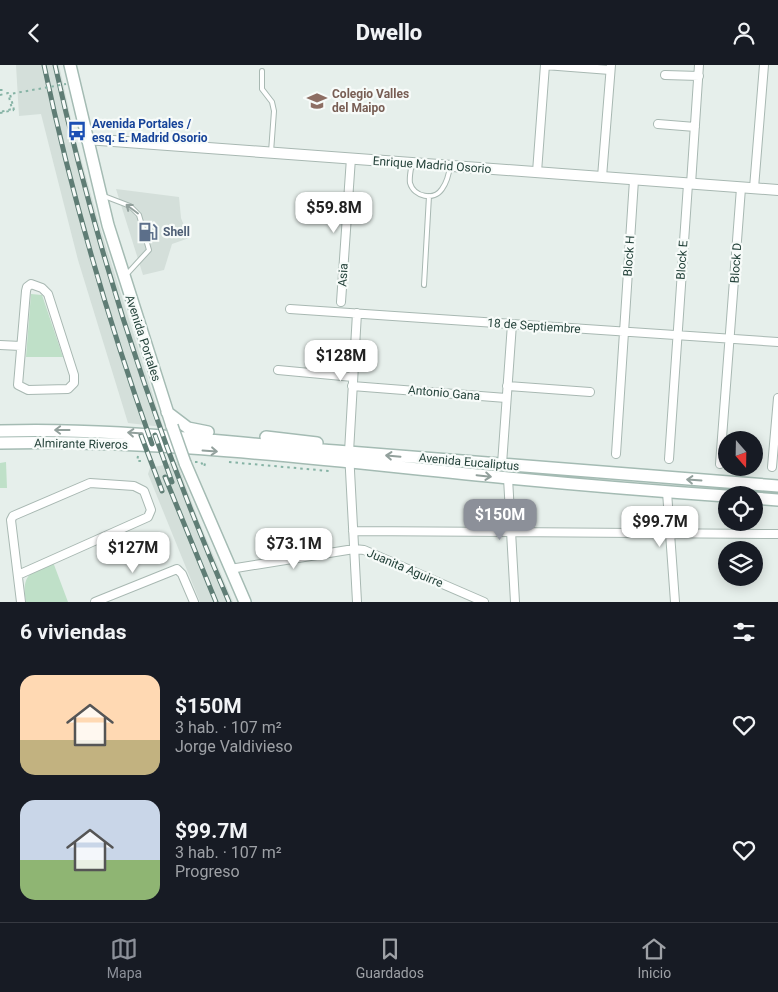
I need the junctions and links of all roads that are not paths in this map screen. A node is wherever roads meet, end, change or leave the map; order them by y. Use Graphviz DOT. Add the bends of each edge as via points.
graph roads {
  1 [pos="70,65"];
  2 [pos="545,65"];
  3 [pos="700,65"];
  4 [pos="764,65"];
  5 [pos="610,67"];
  6 [pos="262,71"];
  7 [pos="665,75"];
  8 [pos="699,76"];
  9 [pos="658,124"];
  10 [pos="695,127"];
  11 [pos="86,139"];
  12 [pos="271,153"];
  13 [pos="351,158"];
  14 [pos="412,163"];
  15 [pos="450,166"];
  16 [pos="537,172"];
  17 [pos="602,177"];
  18 [pos="634,180"];
  19 [pos="689,184"];
  20 [pos="741,188"];
  21 [pos="754,189"];
  22 [pos="778,190"];
  23 [pos="100,195"];
  24 [pos="429,196"];
  25 [pos="124,278"];
  26 [pos="424,285"];
  27 [pos="341,301"];
  28 [pos="290,309"];
  29 [pos="356,313"];
  30 [pos="512,324"];
  31 [pos="624,332"];
  32 [pos="677,335"];
  33 [pos="730,339"];
  34 [pos="778,342"];
  35 [pos="0,345"];
  36 [pos="21,346"];
  37 [pos="278,370"];
  38 [pos="353,377"];
  39 [pos="352,386"];
  40 [pos="507,386"];
  41 [pos="590,392"];
  42 [pos="506,398"];
  43 [pos="778,398"];
  44 [pos="167,411"];
  45 [pos="0,431"];
  46 [pos="723,431"];
  47 [pos="160,434"];
  48 [pos="0,443"];
  49 [pos="161,447"];
  50 [pos="616,454"];
  51 [pos="345,455"];
  52 [pos="668,459"];
  53 [pos="502,464"];
  54 [pos="772,467"];
  55 [pos="508,478"];
  56 [pos="778,486"];
  57 [pos="667,491"];
  58 [pos="718,495"];
  59 [pos="763,499"];
  60 [pos="778,500"];
  61 [pos="353,531"];
  62 [pos="511,532"];
  63 [pos="670,533"];
  64 [pos="778,534"];
  65 [pos="354,549"];
  66 [pos="230,569"];
  67 [pos="18,575"];
  68 [pos="21,602"];
  69 [pos="95,602"];
  70 [pos="194,602"];
  71 [pos="245,602"];
  72 [pos="357,602"];
  73 [pos="484,602"];
  74 [pos="515,602"];
  75 [pos="675,602"];
  1 -- 11 [label="main road, Avenida Portales"];
  2 -- 5 [label="street"];
  2 -- 16 [label="street"];
  3 -- 8 [label="street, Block E"];
  4 -- 21 [label="street"];
  5 -- 17 [label="street"];
  6 -- 12 [label="lane" via="262,89 272,101 274,111"];
  7 -- 8 [label="street"];
  8 -- 10 [label="street, Block E"];
  9 -- 10 [label="street"];
  10 -- 19 [label="street, Block E"];
  11 -- 12 [label="street, Enrique Madrid Osorio"];
  11 -- 23 [label="main road, Avenida Portales"];
  12 -- 13 [label="street, Enrique Madrid Osorio"];
  13 -- 14 [label="street, Enrique Madrid Osorio"];
  13 -- 27 [label="street, Asia"];
  14 -- 15 [label="street, Enrique Madrid Osorio"];
  14 -- 24 [label="lane" via="411,185 420,195"];
  15 -- 16 [label="street, Enrique Madrid Osorio"];
  15 -- 24 [label="lane" via="442,190"];
  16 -- 17 [label="street, Enrique Madrid Osorio"];
  17 -- 18 [label="street, Enrique Madrid Osorio"];
  18 -- 19 [label="street, Enrique Madrid Osorio"];
  18 -- 31 [label="street, Block H"];
  19 -- 20 [label="street, Enrique Madrid Osorio"];
  19 -- 32 [label="street, Block E"];
  20 -- 21 [label="street, Enrique Madrid Osorio"];
  20 -- 33 [label="street, Block D"];
  21 -- 22 [label="street, Enrique Madrid Osorio"];
  23 -- 25 [label="main road, Avenida Portales"];
  25 -- 23 [label="lane, one-way" via="148,253 149,247 136,211"];
  24 -- 26 [label="lane"];
  25 -- 44 [label="main road, Avenida Portales"];
  28 -- 29 [label="street, 18 de Septiembre"];
  29 -- 30 [label="street, 18 de Septiembre"];
  29 -- 38 [label="street"];
  30 -- 31 [label="street, 18 de Septiembre"];
  30 -- 40 [label="street"];
  31 -- 32 [label="street, 18 de Septiembre"];
  31 -- 50 [label="street, Block H"];
  32 -- 33 [label="street, 18 de Septiembre"];
  32 -- 52 [label="street, Block E"];
  33 -- 34 [label="street, 18 de Septiembre"];
  33 -- 46 [label="street, Block D"];
  35 -- 36 [label="street"];
  36 -- 36 [label="street" via="27,287 37,285 51,301 74,375 72,387 22,389 18,381"];
  37 -- 38 [label="street"];
  38 -- 39 [label="street"];
  39 -- 42 [label="street, Antonio Gana"];
  39 -- 51 [label="street"];
  40 -- 41 [label="street"];
  40 -- 42 [label="street"];
  42 -- 53 [label="street"];
  43 -- 54 [label="street"];
  44 -- 51 [label="main road" via="194,429 322,443"];
  44 -- 66 [label="main road, Avenida Portales, bridge" via="185,463"];
  47 -- 45 [label="main road, Almirante Riveros, one-way"];
  47 -- 51 [label="main road, Avenida Eucaliptus"];
  48 -- 49 [label="main road, Almirante Riveros" via="69,441"];
  49 -- 51 [label="main road, Avenida Eucaliptus, one-way"];
  53 -- 51 [label="main road, Avenida Eucaliptus, one-way"];
  51 -- 55 [label="main road, Avenida Eucaliptus, one-way"];
  51 -- 61 [label="street"];
  56 -- 53 [label="main road, Avenida Eucaliptus, one-way"];
  55 -- 57 [label="main road, Avenida Eucaliptus"];
  55 -- 62 [label="street"];
  57 -- 58 [label="main road, Avenida Eucaliptus"];
  57 -- 63 [label="street"];
  59 -- 60 [label="main road"];
  61 -- 62 [label="street"];
  61 -- 65 [label="street"];
  62 -- 63 [label="street"];
  62 -- 74 [label="street"];
  63 -- 64 [label="street"];
  63 -- 75 [label="street"];
  65 -- 66 [label="street"];
  65 -- 72 [label="street"];
  65 -- 73 [label="street, Juanita Aguirre" via="372,552"];
  66 -- 71 [label="main road, Avenida Portales"];
  67 -- 67 [label="street" via="142,521 151,510 148,497 140,487 90,483 13,516"];
  67 -- 68 [label="street"];
  69 -- 70 [label="street" via="177,569"];
}
